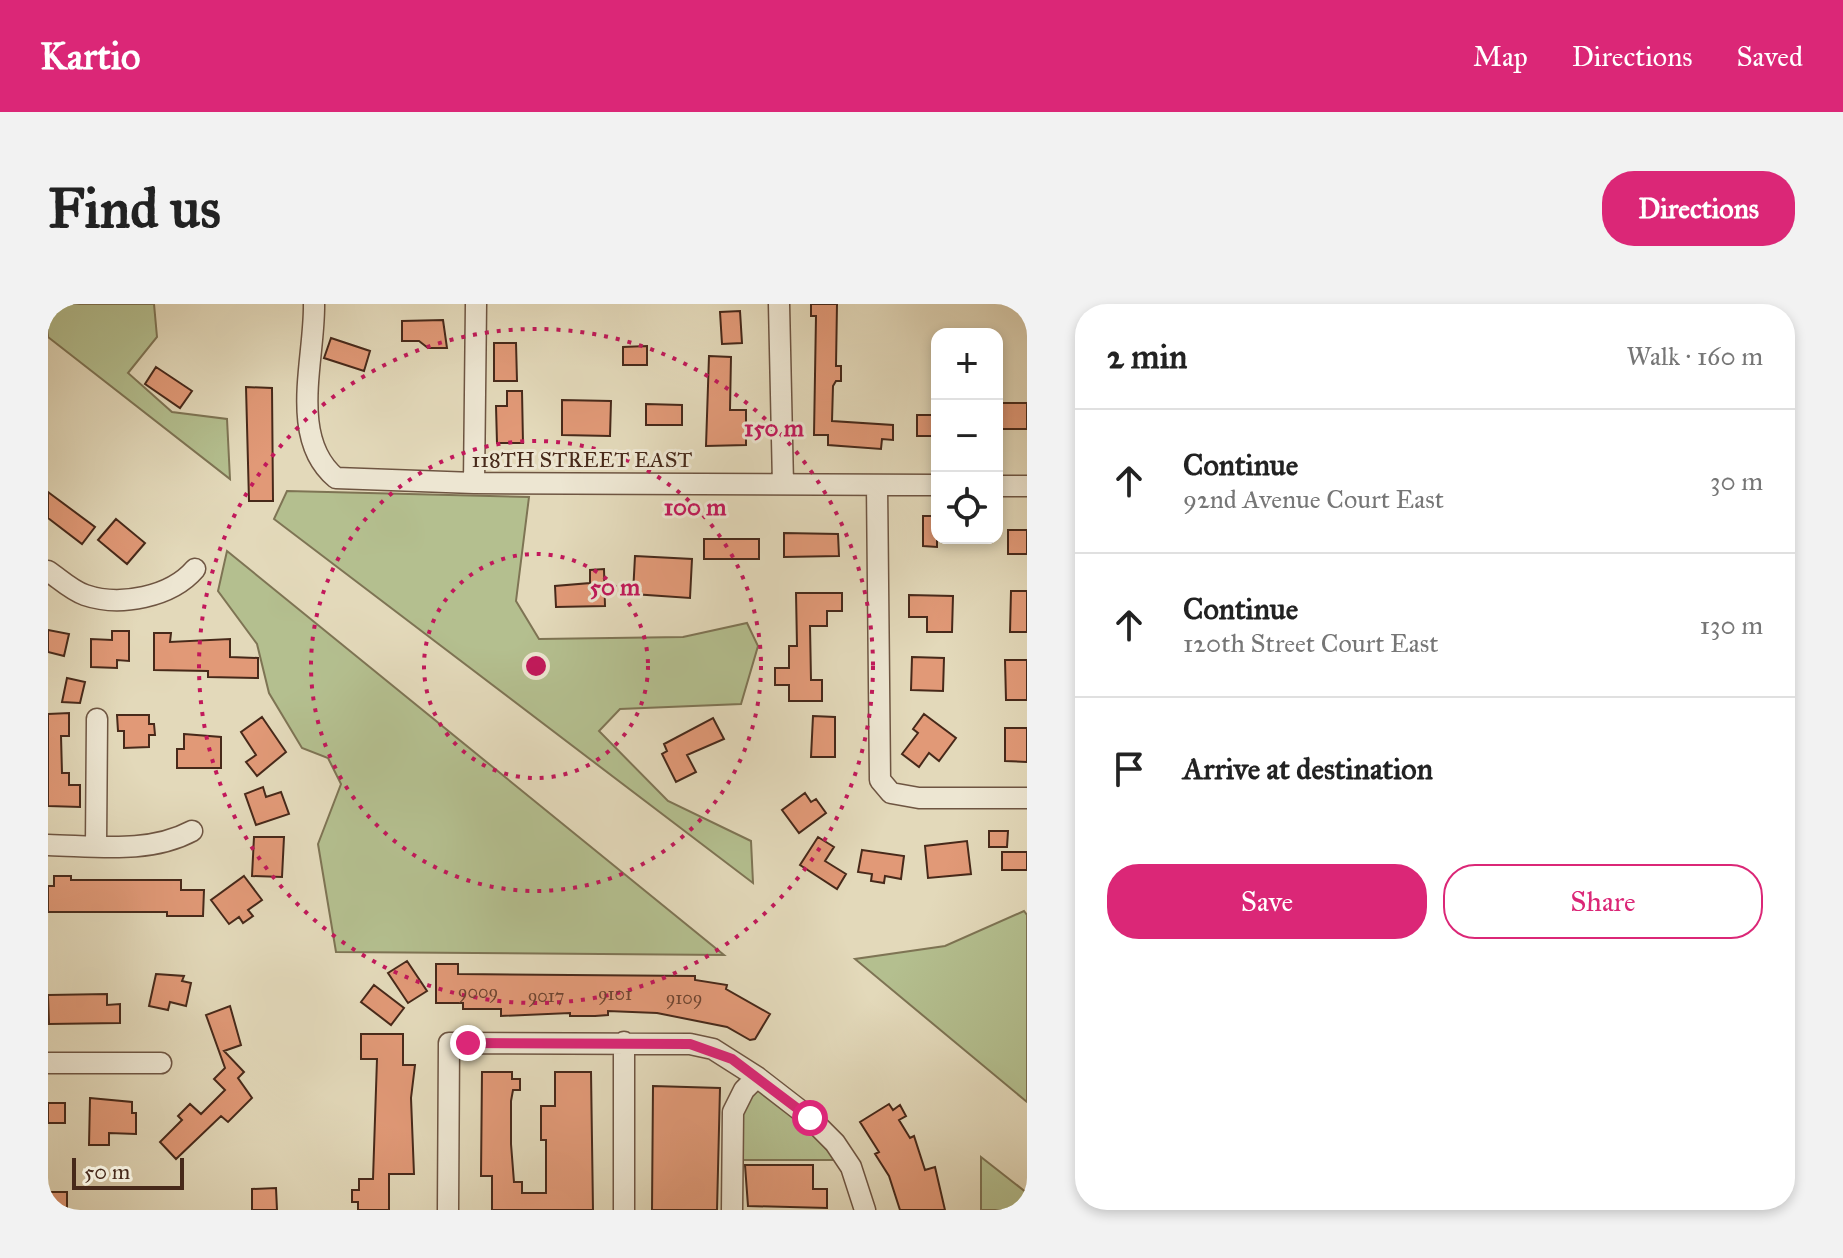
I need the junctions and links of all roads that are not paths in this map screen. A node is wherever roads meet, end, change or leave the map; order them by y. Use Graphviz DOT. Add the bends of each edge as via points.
graph roads {
  1 [pos="314,304"];
  2 [pos="476,304"];
  3 [pos="779,304"];
  4 [pos="474,483"];
  5 [pos="783,484"];
  6 [pos="877,485"];
  7 [pos="931,485"];
  8 [pos="1003,486"];
  9 [pos="1027,486"];
  10 [pos="195,569"];
  11 [pos="48,571"];
  12 [pos="97,719"];
  13 [pos="1027,798"];
  14 [pos="192,831"];
  15 [pos="48,845"];
  16 [pos="96,846"];
  17 [pos="624,1042"];
  18 [pos="48,1063"];
  19 [pos="161,1063"];
  20 [pos="757,1077"];
  21 [pos="448,1210"];
  22 [pos="624,1210"];
  23 [pos="732,1210"];
  24 [pos="865,1210"];
  1 -- 4 [label="street, 118TH STREET EAST" via="309,427 326,470 351,480"];
  2 -- 4 [label="street"];
  3 -- 5 [label="street"];
  4 -- 5 [label="street, 118TH STREET EAST"];
  5 -- 6 [label="street, 118TH STREET EAST"];
  6 -- 7 [label="street, 118TH STREET EAST"];
  6 -- 13 [label="street" via="880,780 891,793 919,798"];
  8 -- 9 [label="street"];
  10 -- 11 [label="street" via="182,585 168,591 108,599 75,590"];
  12 -- 16 [label="street"];
  14 -- 16 [label="street" via="148,846"];
  15 -- 16 [label="street"];
  17 -- 20 [label="street" via="713,1049"];
  17 -- 21 [label="street" via="449,1043"];
  17 -- 22 [label="street"];
  18 -- 19 [label="street"];
  20 -- 23 [label="street" via="733,1112"];
  20 -- 24 [label="street" via="835,1143 851,1167"];
}
